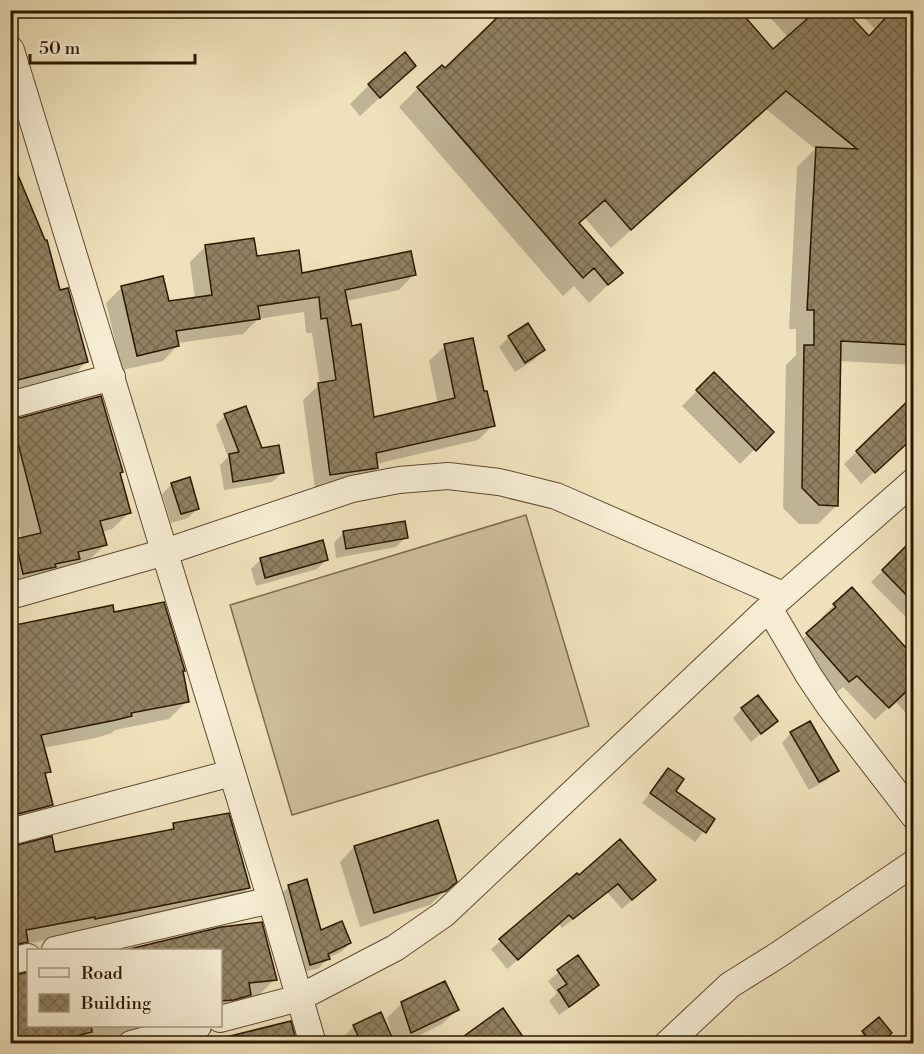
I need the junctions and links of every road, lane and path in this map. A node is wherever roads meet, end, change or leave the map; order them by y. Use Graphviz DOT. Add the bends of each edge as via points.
graph roads {
  1 [pos="11,50"];
  2 [pos="112,377"];
  3 [pos="10,405"];
  4 [pos="914,481"];
  5 [pos="165,552"];
  6 [pos="10,596"];
  7 [pos="776,602"];
  8 [pos="232,773"];
  9 [pos="914,816"];
  10 [pos="10,832"];
  11 [pos="914,862"];
  12 [pos="272,900"];
  13 [pos="64,949"];
  14 [pos="27,957"];
  15 [pos="10,961"];
  16 [pos="299,998"];
  17 [pos="222,1018"];
  18 [pos="194,1027"];
  19 [pos="131,1044"];
  20 [pos="314,1044"];
  21 [pos="667,1044"];
  1 -- 2 [label="street"];
  2 -- 3 [label="street"];
  2 -- 5 [label="street"];
  4 -- 7 [label="street"];
  5 -- 6 [label="street"];
  5 -- 7 [label="street" via="352,489 448,476 556,496"];
  5 -- 8 [label="street"];
  7 -- 9 [label="street" via="809,676"];
  7 -- 16 [label="street" via="444,914 395,948"];
  8 -- 10 [label="street"];
  8 -- 12 [label="street"];
  11 -- 21 [label="street" via="730,985"];
  12 -- 13 [label="street"];
  12 -- 16 [label="street"];
  14 -- 15 [label="street"];
  16 -- 17 [label="street"];
  16 -- 20 [label="street"];
  18 -- 19 [label="street"];
}
